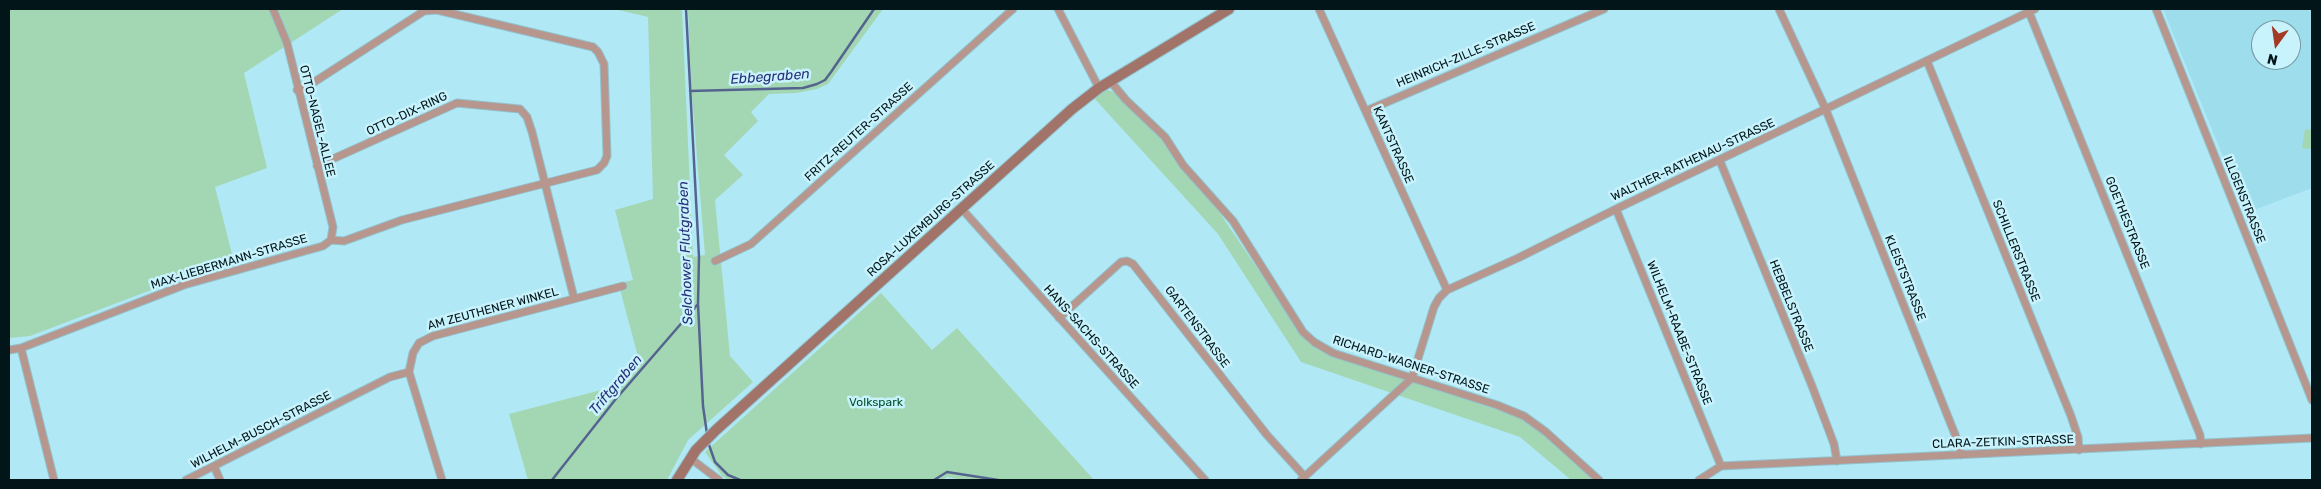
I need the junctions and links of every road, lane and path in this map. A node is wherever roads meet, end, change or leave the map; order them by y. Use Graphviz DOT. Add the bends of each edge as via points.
graph roads {
  1 [pos="273,9"];
  2 [pos="1013,9"];
  3 [pos="1058,9"];
  4 [pos="1228,9"];
  5 [pos="1319,9"];
  6 [pos="1604,9"];
  7 [pos="1779,9"];
  8 [pos="2156,9"];
  9 [pos="2032,10"];
  10 [pos="1927,62"];
  11 [pos="1111,82"];
  12 [pos="1099,88"];
  13 [pos="298,90"];
  14 [pos="1826,110"];
  15 [pos="1366,111"];
  16 [pos="1720,161"];
  17 [pos="317,166"];
  18 [pos="545,183"];
  19 [pos="961,208"];
  20 [pos="1616,209"];
  21 [pos="332,240"];
  22 [pos="714,261"];
  23 [pos="623,286"];
  24 [pos="1447,290"];
  25 [pos="574,298"];
  26 [pos="1059,318"];
  27 [pos="21,348"];
  28 [pos="9,350"];
  29 [pos="410,372"];
  30 [pos="1412,378"];
  31 [pos="2312,400"];
  32 [pos="2312,438"];
  33 [pos="2201,444"];
  34 [pos="2079,450"];
  35 [pos="1961,454"];
  36 [pos="690,458"];
  37 [pos="1837,461"];
  38 [pos="214,466"];
  39 [pos="1721,466"];
  40 [pos="1303,478"];
  41 [pos="54,480"];
  42 [pos="186,480"];
  43 [pos="220,480"];
  44 [pos="442,480"];
  45 [pos="677,480"];
  46 [pos="719,480"];
  47 [pos="1204,480"];
  48 [pos="1599,480"];
  49 [pos="1699,480"];
  1 -- 13 [label="street, OTTO-NAGEL-ALLEE" via="287,43"];
  2 -- 22 [label="street, FRITZ-REUTER-STRASSE" via="751,244"];
  3 -- 12 [label="street"];
  4 -- 11 [label="street, ROSA-LUXEMBURG-STRASSE"];
  5 -- 15 [label="street, KANTSTRASSE"];
  6 -- 15 [label="street, HEINRICH-ZILLE-STRASSE"];
  7 -- 14 [label="street"];
  8 -- 31 [label="street, ILLGENSTRASSE"];
  9 -- 10 [label="street, WALTHER-RATHENAU-STRASSE"];
  9 -- 33 [label="street, GOETHESTRASSE"];
  10 -- 14 [label="street, WALTHER-RATHENAU-STRASSE"];
  10 -- 34 [label="street, SCHILLERSTRASSE" via="2071,416"];
  11 -- 12 [label="street, ROSA-LUXEMBURG-STRASSE"];
  11 -- 30 [label="street, RICHARD-WAGNER-STRASSE" via="1165,136 1183,165 1233,221 1310,340 1333,353"];
  12 -- 19 [label="street, ROSA-LUXEMBURG-STRASSE"];
  13 -- 17 [label="street, OTTO-NAGEL-ALLEE"];
  13 -- 18 [label="street, MAX-LIEBERMANN-STRASSE" via="430,9 593,48 603,58 604,64 606,160 597,170"];
  14 -- 16 [label="street, WALTHER-RATHENAU-STRASSE"];
  14 -- 35 [label="street, KLEISTSTRASSE"];
  15 -- 24 [label="street, KANTSTRASSE"];
  16 -- 20 [label="street, WALTHER-RATHENAU-STRASSE"];
  16 -- 37 [label="street, HEBBELSTRASSE" via="1812,386 1834,444"];
  17 -- 18 [label="street, OTTO-DIX-RING" via="464,102 520,108 527,117"];
  17 -- 21 [label="street, OTTO-NAGEL-ALLEE" via="333,227"];
  18 -- 21 [label="street, MAX-LIEBERMANN-STRASSE" via="402,220 352,239"];
  18 -- 25 [label="street, AM ZEUTHENER WINKEL"];
  19 -- 26 [label="street, HANS-SACHS-STRASSE"];
  19 -- 36 [label="street, ROSA-LUXEMBURG-STRASSE" via="716,430"];
  20 -- 24 [label="street, WALTHER-RATHENAU-STRASSE"];
  20 -- 39 [label="street, WILHELM-RAABE-STRASSE"];
  21 -- 27 [label="street, MAX-LIEBERMANN-STRASSE" via="323,246 184,285"];
  23 -- 25 [label="street, AM ZEUTHENER WINKEL"];
  24 -- 30 [label="street" via="1434,307"];
  25 -- 29 [label="street, AM ZEUTHENER WINKEL" via="425,340 413,352"];
  26 -- 40 [label="street, GARTENSTRASSE" via="1121,262 1133,264"];
  26 -- 47 [label="street, HANS-SACHS-STRASSE"];
  27 -- 28 [label="street, MAX-LIEBERMANN-STRASSE"];
  27 -- 41 [label="street"];
  29 -- 38 [label="street, WILHELM-BUSCH-STRASSE" via="390,377"];
  29 -- 44 [label="street"];
  30 -- 40 [label="street"];
  30 -- 48 [label="street, RICHARD-WAGNER-STRASSE" via="1524,416"];
  32 -- 33 [label="street, CLARA-ZETKIN-STRASSE"];
  33 -- 34 [label="street, CLARA-ZETKIN-STRASSE"];
  34 -- 35 [label="street, CLARA-ZETKIN-STRASSE"];
  35 -- 37 [label="street, CLARA-ZETKIN-STRASSE"];
  36 -- 45 [label="street, ROSA-LUXEMBURG-STRASSE"];
  36 -- 46 [label="street"];
  37 -- 39 [label="street, CLARA-ZETKIN-STRASSE"];
  38 -- 42 [label="street, WILHELM-BUSCH-STRASSE"];
  38 -- 43 [label="street"];
  39 -- 49 [label="street"];
}
